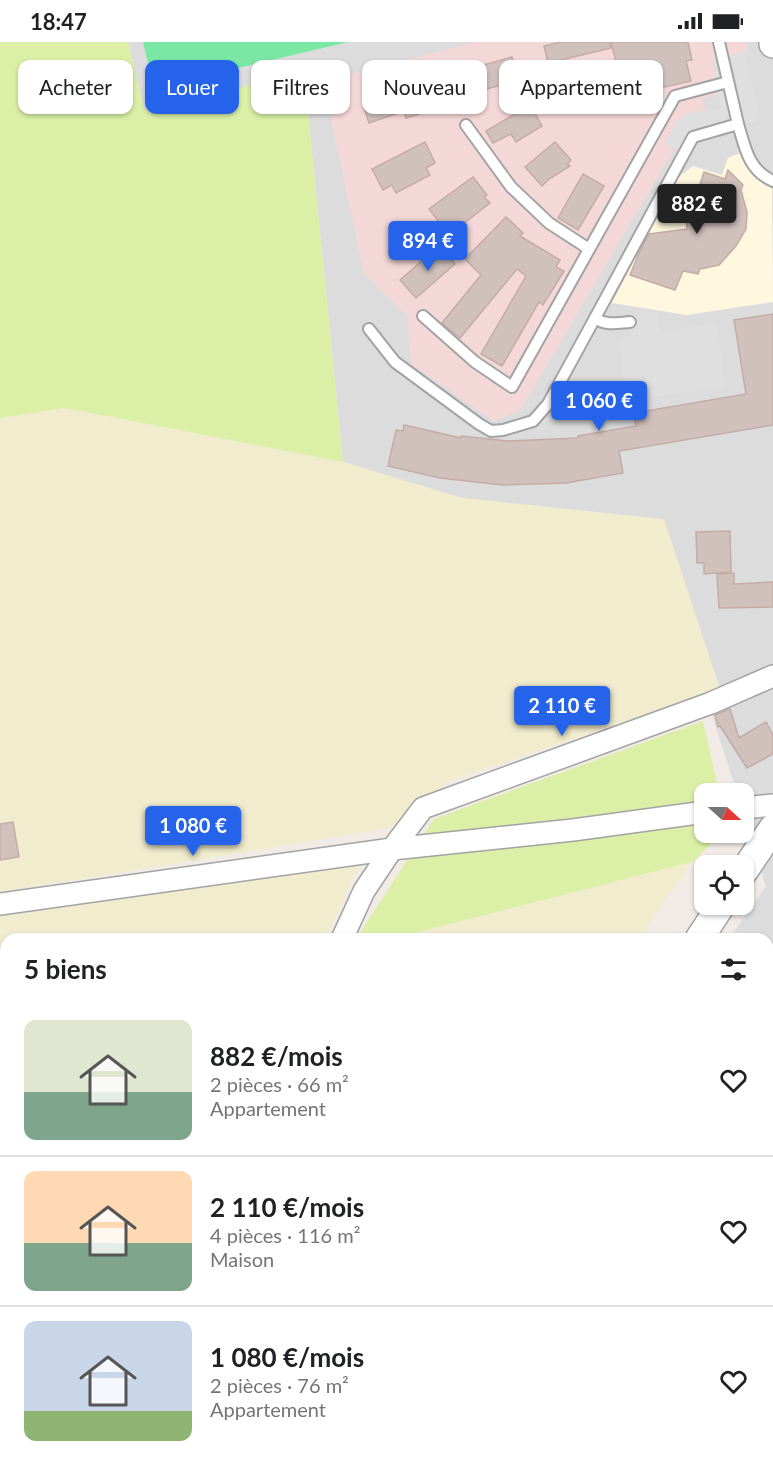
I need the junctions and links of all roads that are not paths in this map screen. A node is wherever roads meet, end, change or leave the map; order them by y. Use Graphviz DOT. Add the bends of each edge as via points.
graph roads {
  1 [pos="719,42"];
  2 [pos="728,82"];
  3 [pos="738,124"];
  4 [pos="466,125"];
  5 [pos="773,181"];
  6 [pos="589,249"];
  7 [pos="423,316"];
  8 [pos="595,318"];
  9 [pos="630,322"];
  10 [pos="369,329"];
  11 [pos="773,676"];
  12 [pos="773,805"];
  13 [pos="754,807"];
  14 [pos="694,814"];
  15 [pos="773,828"];
  16 [pos="392,849"];
  17 [pos="754,856"];
  18 [pos="0,904"];
  19 [pos="715,915"];
  20 [pos="345,933"];
  21 [pos="703,933"];
  1 -- 2 [label="lane"];
  2 -- 3 [label="lane"];
  2 -- 6 [label="lane" via="675,96"];
  3 -- 5 [label="lane" via="754,168"];
  3 -- 8 [label="lane" via="693,137"];
  4 -- 6 [label="lane" via="511,187 549,223"];
  6 -- 7 [label="lane" via="512,387 475,362"];
  8 -- 9 [label="lane" via="608,324"];
  8 -- 10 [label="lane" via="548,404 533,421 503,430 479,424 395,362"];
  11 -- 16 [label="street" via="711,703 423,808"];
  12 -- 13 [label="street"];
  14 -- 16 [label="street"];
  15 -- 17 [label="street"];
  16 -- 18 [label="street"];
  16 -- 20 [label="street" via="364,891"];
  19 -- 21 [label="street"];
}
